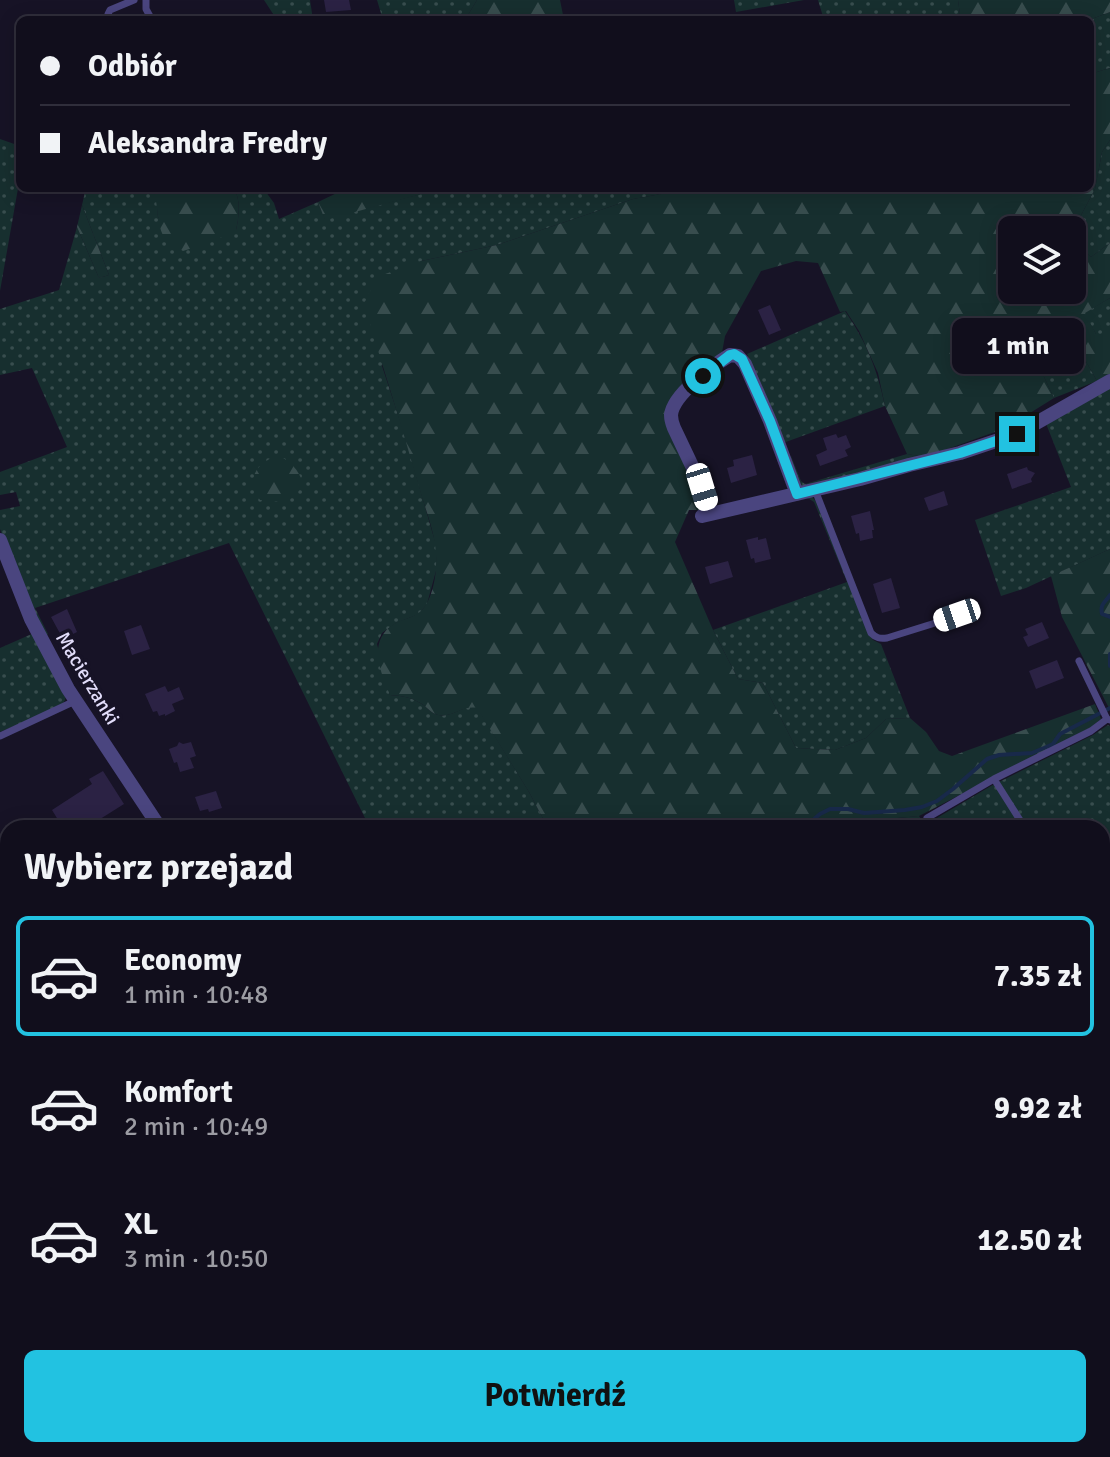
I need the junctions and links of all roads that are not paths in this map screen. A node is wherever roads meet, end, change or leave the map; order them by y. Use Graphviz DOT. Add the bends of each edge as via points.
graph roads {
  1 [pos="134,0"];
  2 [pos="108,16"];
  3 [pos="1110,381"];
  4 [pos="815,490"];
  5 [pos="797,494"];
  6 [pos="0,540"];
  7 [pos="964,614"];
  8 [pos="1079,661"];
  9 [pos="75,701"];
  10 [pos="1107,718"];
  11 [pos="0,736"];
  12 [pos="994,779"];
  13 [pos="927,818"];
  14 [pos="155,820"];
  15 [pos="1020,820"];
  1 -- 2 [label="lane" via="110,10"];
  3 -- 4 [label="street" via="1006,439"];
  4 -- 5 [label="street"];
  4 -- 7 [label="lane" via="875,637"];
  5 -- 5 [label="street" via="745,364 730,355 685,391 671,412 702,487 706,515"];
  6 -- 9 [label="street, Macierzanki" via="31,619"];
  8 -- 10 [label="lane"];
  9 -- 11 [label="lane"];
  9 -- 14 [label="street, Macierzanki"];
  10 -- 12 [label="lane"];
  12 -- 13 [label="lane"];
  12 -- 15 [label="lane"];
}
